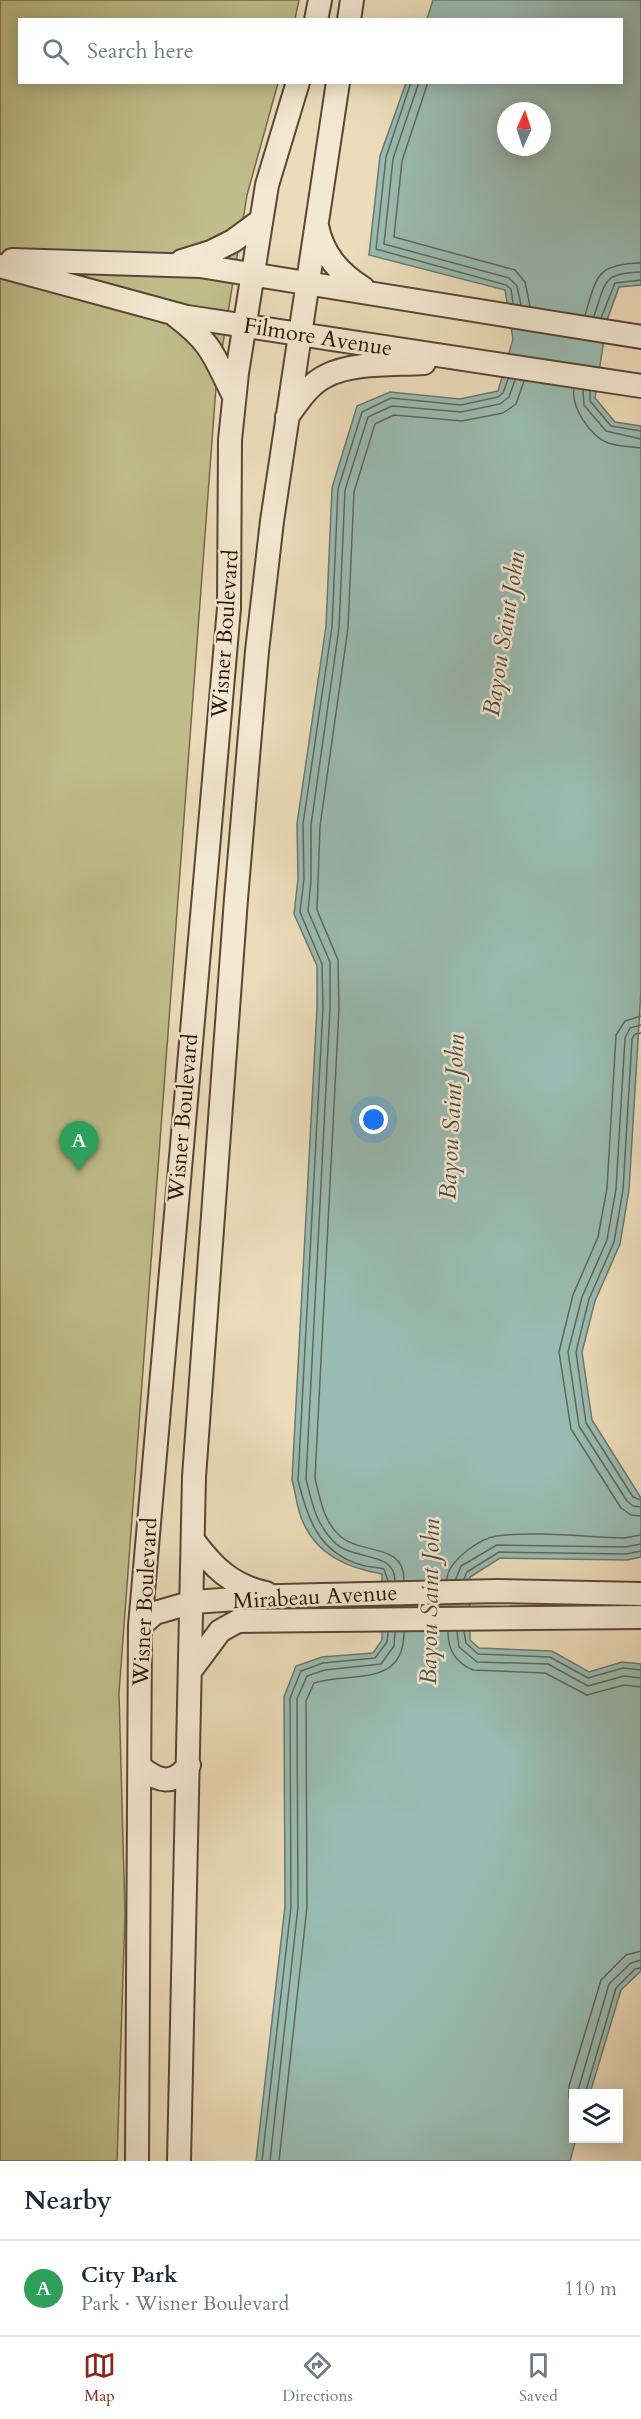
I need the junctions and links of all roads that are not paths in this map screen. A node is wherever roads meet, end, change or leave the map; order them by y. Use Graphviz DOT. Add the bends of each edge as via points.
graph roads {
  1 [pos="320,0"];
  2 [pos="352,0"];
  3 [pos="316,18"];
  4 [pos="349,18"];
  5 [pos="297,84"];
  6 [pos="338,84"];
  7 [pos="260,221"];
  8 [pos="316,222"];
  9 [pos="0,259"];
  10 [pos="0,266"];
  11 [pos="168,267"];
  12 [pos="252,274"];
  13 [pos="306,282"];
  14 [pos="370,292"];
  15 [pos="172,313"];
  16 [pos="244,326"];
  17 [pos="298,334"];
  18 [pos="641,337"];
  19 [pos="459,360"];
  20 [pos="641,386"];
  21 [pos="234,396"];
  22 [pos="286,418"];
  23 [pos="193,1540"];
  24 [pos="641,1594"];
  25 [pos="279,1596"];
  26 [pos="193,1602"];
  27 [pos="641,1617"];
  28 [pos="140,1626"];
  29 [pos="191,1670"];
  30 [pos="189,1765"];
  31 [pos="140,1767"];
  32 [pos="137,2161"];
  33 [pos="179,2161"];
  1 -- 3 [label="street"];
  2 -- 4 [label="street"];
  5 -- 7 [label="street, Wisner Boulevard"];
  6 -- 8 [label="street, Wisner Boulevard"];
  7 -- 11 [label="street" via="233,241"];
  7 -- 12 [label="street, Wisner Boulevard"];
  8 -- 13 [label="street, Wisner Boulevard"];
  8 -- 14 [label="street" via="320,240 341,274"];
  9 -- 11 [label="street"];
  10 -- 15 [label="street, Filmore Avenue"];
  11 -- 12 [label="street" via="200,266"];
  12 -- 13 [label="street"];
  12 -- 16 [label="street, Wisner Boulevard"];
  13 -- 14 [label="street"];
  13 -- 17 [label="street, Wisner Boulevard"];
  14 -- 18 [label="street"];
  15 -- 16 [label="street, Filmore Avenue"];
  15 -- 21 [label="street" via="200,334 212,349"];
  16 -- 17 [label="street, Filmore Avenue"];
  16 -- 21 [label="street, Wisner Boulevard"];
  17 -- 19 [label="street, Filmore Avenue"];
  17 -- 22 [label="street, Wisner Boulevard"];
  19 -- 20 [label="street, Filmore Avenue"];
  19 -- 22 [label="street" via="355,368 325,376 306,392"];
  21 -- 28 [label="street, Wisner Boulevard" via="229,608"];
  22 -- 23 [label="street, Wisner Boulevard" via="257,651 236,899 194,1477"];
  23 -- 25 [label="street" via="220,1573 248,1590"];
  23 -- 26 [label="street, Wisner Boulevard"];
  24 -- 25 [label="street, Mirabeau Avenue" via="498,1591"];
  25 -- 26 [label="street, Mirabeau Avenue"];
  26 -- 28 [label="street, Mirabeau Avenue" via="155,1613"];
  26 -- 29 [label="street, Wisner Boulevard"];
  27 -- 29 [label="street, Mirabeau Avenue" via="261,1618 238,1621 220,1631"];
  28 -- 31 [label="street, Wisner Boulevard"];
  29 -- 30 [label="street, Wisner Boulevard"];
  30 -- 31 [label="street" via="174,1778 165,1780 156,1779"];
  30 -- 33 [label="street, Wisner Boulevard"];
  31 -- 32 [label="street, Wisner Boulevard"];
}
